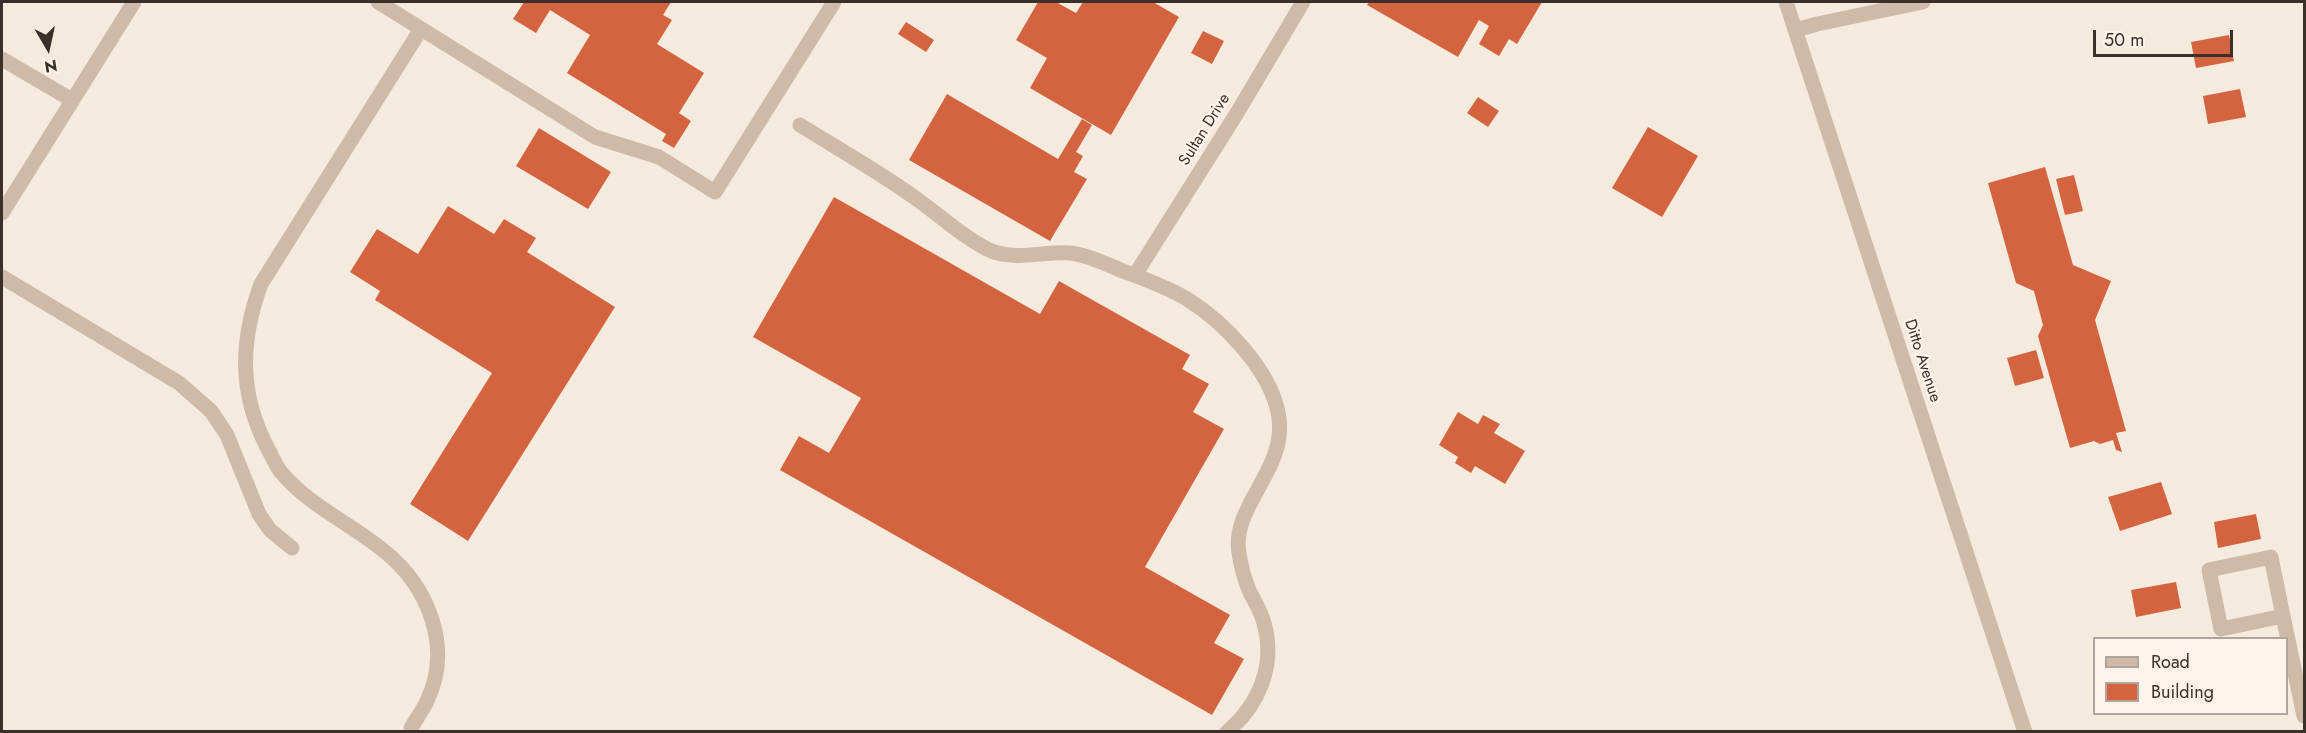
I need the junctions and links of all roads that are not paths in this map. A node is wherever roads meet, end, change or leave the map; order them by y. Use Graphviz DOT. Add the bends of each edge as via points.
graph roads {
  1 [pos="134,2"];
  2 [pos="378,2"];
  3 [pos="834,2"];
  4 [pos="1303,2"];
  5 [pos="1786,2"];
  6 [pos="1923,2"];
  7 [pos="421,29"];
  8 [pos="1796,30"];
  9 [pos="2,59"];
  10 [pos="72,100"];
  11 [pos="800,124"];
  12 [pos="2,213"];
  13 [pos="1135,275"];
  14 [pos="2,277"];
  15 [pos="292,548"];
  16 [pos="2283,616"];
  17 [pos="2287,637"];
  18 [pos="2288,640"];
  19 [pos="2304,716"];
  20 [pos="411,728"];
  21 [pos="2025,731"];
  22 [pos="1227,732"];
  1 -- 10 [label="street"];
  2 -- 7 [label="street"];
  3 -- 7 [label="street" via="716,192 659,157 595,137"];
  4 -- 13 [label="street, Sultan Drive"];
  5 -- 8 [label="street, Ditto Avenue"];
  6 -- 8 [label="street"];
  7 -- 20 [label="street" via="261,284 247,330 246,358 250,407 279,469 322,510 384,551 423,595 432,616 437,662 427,701"];
  8 -- 21 [label="street, Ditto Avenue"];
  9 -- 10 [label="street"];
  10 -- 12 [label="street"];
  11 -- 13 [label="street" via="989,250 1010,256 1070,254"];
  13 -- 22 [label="street" via="1188,300 1240,345 1264,377 1279,418 1272,465 1241,521 1238,546 1242,571 1264,625 1268,662 1256,698"];
  14 -- 15 [label="street" via="179,383 211,411 226,435 258,514"];
  16 -- 16 [label="street" via="2271,557 2209,570 2221,629"];
  16 -- 17 [label="street"];
  18 -- 19 [label="street"];
}
